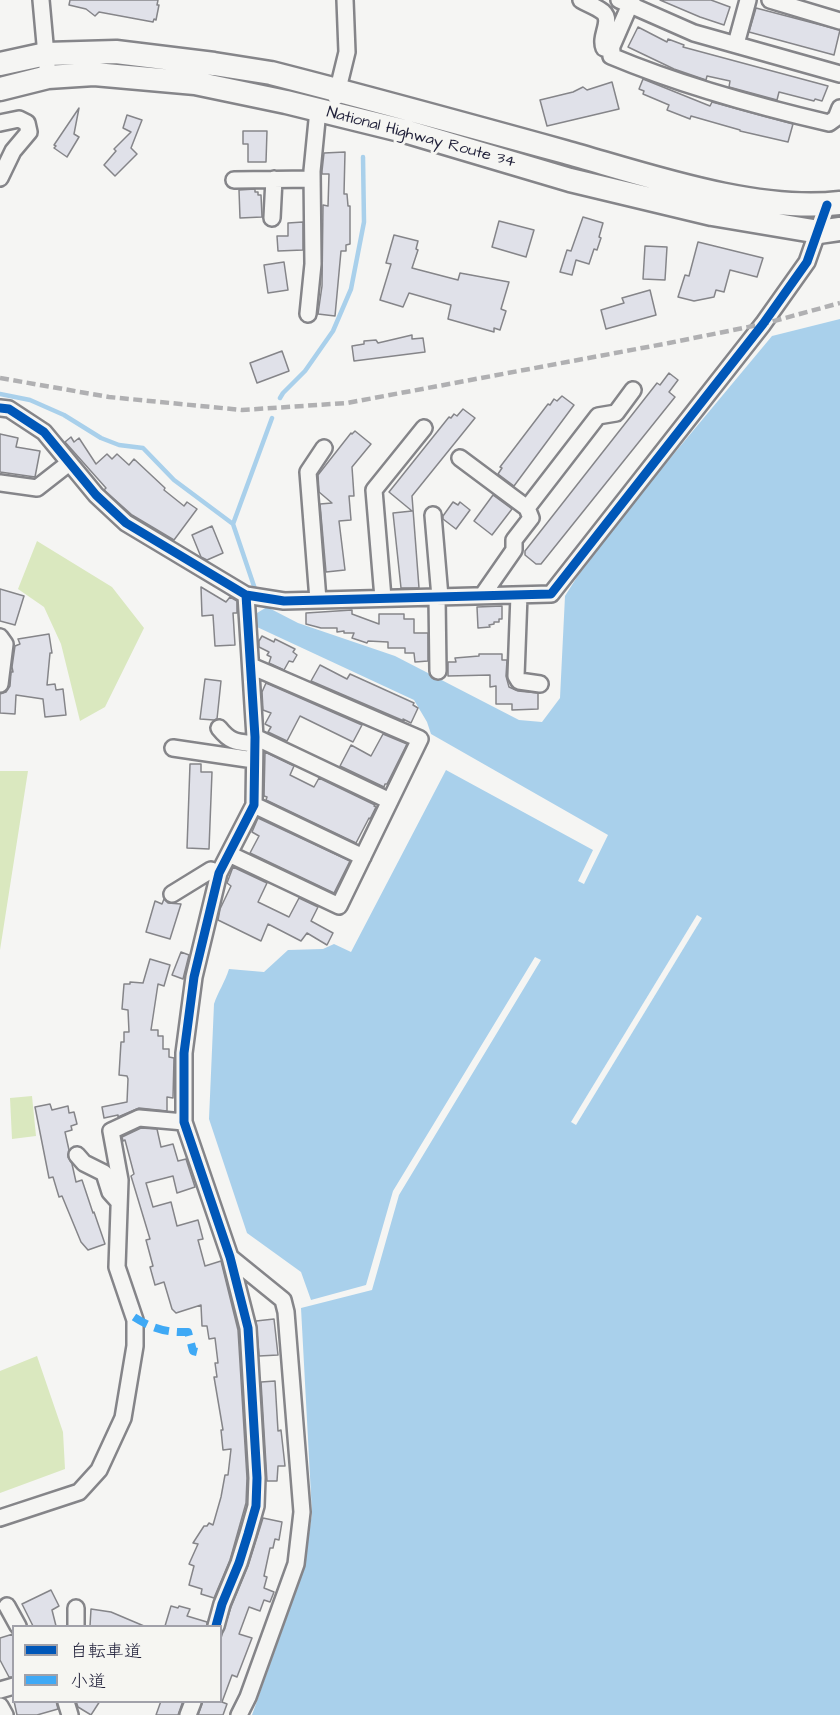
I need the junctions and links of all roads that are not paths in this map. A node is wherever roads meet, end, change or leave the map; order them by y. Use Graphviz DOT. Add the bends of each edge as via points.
graph roads {
  1 [pos="41,0"];
  2 [pos="345,0"];
  3 [pos="581,0"];
  4 [pos="748,0"];
  5 [pos="770,0"];
  6 [pos="627,2"];
  7 [pos="840,21"];
  8 [pos="736,44"];
  9 [pos="612,51"];
  10 [pos="46,54"];
  11 [pos="0,64"];
  12 [pos="840,74"];
  13 [pos="48,77"];
  14 [pos="0,89"];
  15 [pos="338,90"];
  16 [pos="840,108"];
  17 [pos="325,112"];
  18 [pos="0,123"];
  19 [pos="0,178"];
  20 [pos="274,179"];
  21 [pos="312,179"];
  22 [pos="234,180"];
  23 [pos="833,204"];
  24 [pos="272,218"];
  25 [pos="829,230"];
  26 [pos="308,314"];
  27 [pos="633,390"];
  28 [pos="0,408"];
  29 [pos="424,428"];
  30 [pos="324,448"];
  31 [pos="460,458"];
  32 [pos="69,462"];
  33 [pos="0,483"];
  34 [pos="527,508"];
  35 [pos="434,515"];
  36 [pos="247,595"];
  37 [pos="519,595"];
  38 [pos="482,596"];
  39 [pos="439,597"];
  40 [pos="383,598"];
  41 [pos="318,600"];
  42 [pos="0,637"];
  43 [pos="250,666"];
  44 [pos="438,671"];
  45 [pos="0,684"];
  46 [pos="540,684"];
  47 [pos="219,728"];
  48 [pos="254,747"];
  49 [pos="173,748"];
  50 [pos="390,801"];
  51 [pos="254,805"];
  52 [pos="229,854"];
  53 [pos="363,857"];
  54 [pos="219,873"];
  55 [pos="171,894"];
  56 [pos="184,1122"];
  57 [pos="77,1155"];
  58 [pos="119,1202"];
  59 [pos="230,1257"];
  60 [pos="0,1518"];
  61 [pos="7,1606"];
  62 [pos="76,1608"];
  63 [pos="17,1625"];
  64 [pos="76,1625"];
  65 [pos="216,1625"];
  66 [pos="0,1706"];
  67 [pos="5,1715"];
  68 [pos="239,1715"];
  1 -- 10 [label="street"];
  2 -- 15 [label="street" via="347,52"];
  3 -- 9 [label="street" via="604,12 607,20 602,42 604,48"];
  4 -- 8 [label="street"];
  5 -- 7 [label="street"];
  6 -- 8 [label="street" via="694,33"];
  6 -- 9 [label="street"];
  8 -- 12 [label="street"];
  9 -- 16 [label="street" via="611,56 646,70 802,117 829,123"];
  10 -- 11 [label="highway, National Highway Route 34"];
  10 -- 13 [label="street"];
  10 -- 15 [label="highway, National Highway Route 34" via="116,52 214,64"];
  13 -- 14 [label="highway, National Highway Route 34"];
  13 -- 17 [label="highway, National Highway Route 34" via="94,74 195,83"];
  15 -- 17 [label="street"];
  15 -- 23 [label="highway, National Highway Route 34" via="697,189 774,203"];
  17 -- 21 [label="street"];
  17 -- 25 [label="highway, National Highway Route 34" via="654,201 712,214"];
  18 -- 19 [label="street" via="19,119 27,123 29,132 13,151"];
  20 -- 21 [label="street"];
  20 -- 22 [label="street"];
  20 -- 24 [label="street"];
  21 -- 26 [label="street" via="314,264"];
  23 -- 25 [label="street"];
  25 -- 37 [label="street" via="763,324 551,594"];
  27 -- 34 [label="street" via="616,412 598,416"];
  28 -- 32 [label="street" via="9,409 44,432"];
  29 -- 40 [label="street" via="374,490"];
  30 -- 41 [label="street" via="308,472"];
  31 -- 34 [label="street"];
  32 -- 33 [label="street" via="37,488"];
  32 -- 36 [label="street" via="126,523"];
  34 -- 38 [label="street" via="531,518"];
  35 -- 39 [label="street"];
  36 -- 41 [label="street" via="284,601"];
  36 -- 43 [label="street"];
  37 -- 38 [label="street"];
  37 -- 46 [label="street" via="516,676 519,681"];
  38 -- 39 [label="street"];
  39 -- 40 [label="street"];
  39 -- 44 [label="street"];
  40 -- 41 [label="street"];
  42 -- 45 [label="street" via="5,644"];
  43 -- 48 [label="street"];
  43 -- 50 [label="street" via="420,740"];
  47 -- 48 [label="street" via="234,742"];
  48 -- 49 [label="street"];
  48 -- 50 [label="street"];
  48 -- 51 [label="street"];
  50 -- 53 [label="street"];
  51 -- 52 [label="street"];
  51 -- 53 [label="street"];
  52 -- 53 [label="street" via="339,906"];
  52 -- 54 [label="street"];
  54 -- 55 [label="street" via="211,870"];
  54 -- 56 [label="street" via="194,977 184,1053"];
  56 -- 58 [label="street" via="139,1118 111,1131 120,1180"];
  56 -- 59 [label="street"];
  57 -- 58 [label="street" via="104,1173 110,1192"];
  58 -- 60 [label="street" via="117,1267 135,1320 135,1346 123,1418 99,1470 79,1492"];
  59 -- 65 [label="street" via="248,1328 256,1506"];
  59 -- 68 [label="street" via="283,1300 302,1512 296,1564"];
  61 -- 63 [label="street"];
  62 -- 64 [label="street"];
  66 -- 67 [label="street"];
}
